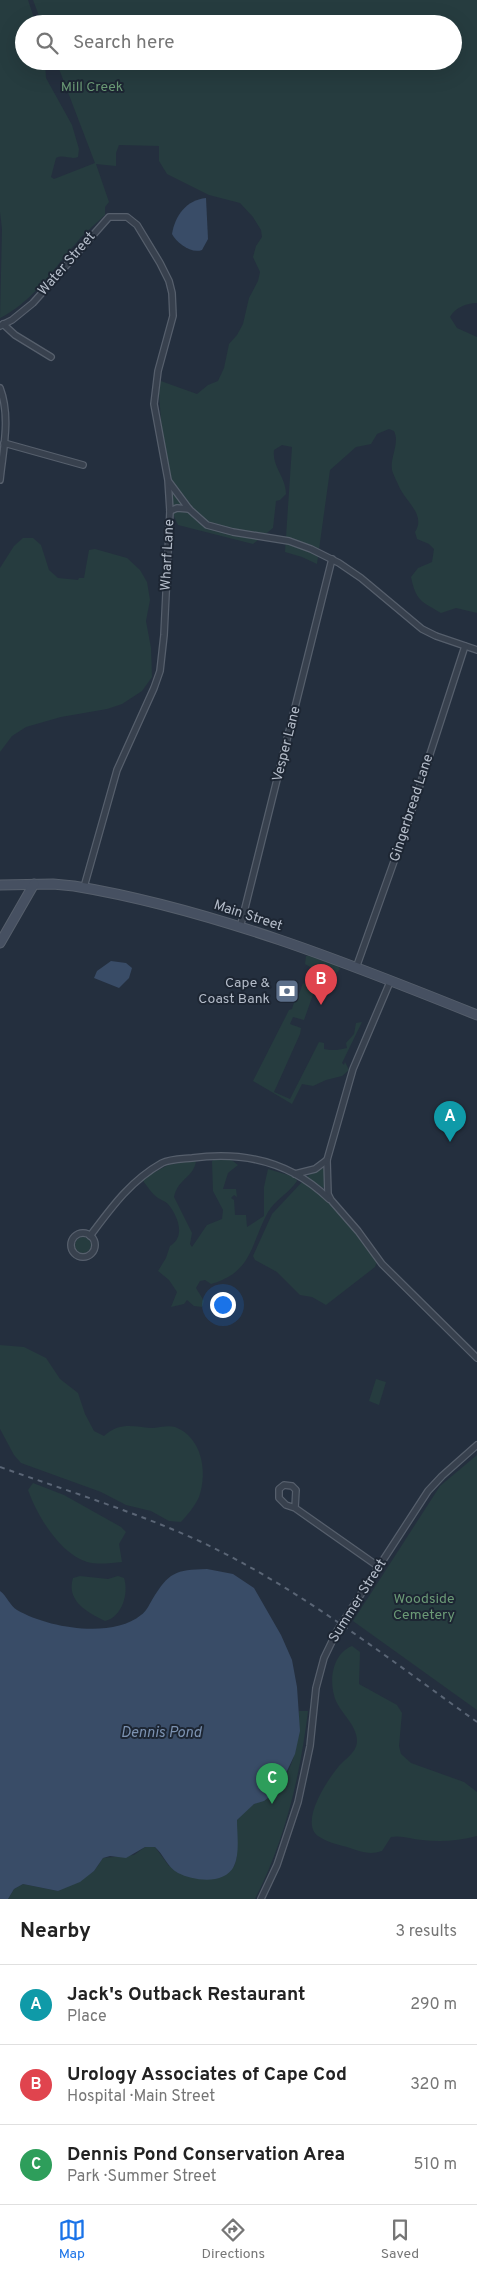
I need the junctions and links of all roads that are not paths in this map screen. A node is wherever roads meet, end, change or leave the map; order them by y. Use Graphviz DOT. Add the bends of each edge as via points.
graph roads {
  1 [pos="135,223"];
  2 [pos="2,325"];
  3 [pos="50,357"];
  4 [pos="0,388"];
  5 [pos="4,443"];
  6 [pos="83,465"];
  7 [pos="1,469"];
  8 [pos="0,480"];
  9 [pos="168,480"];
  10 [pos="189,509"];
  11 [pos="170,511"];
  12 [pos="332,559"];
  13 [pos="465,646"];
  14 [pos="477,650"];
  15 [pos="34,884"];
  16 [pos="0,886"];
  17 [pos="84,887"];
  18 [pos="240,928"];
  19 [pos="0,942"];
  20 [pos="356,968"];
  21 [pos="390,982"];
  22 [pos="477,1015"];
  23 [pos="327,1160"];
  24 [pos="295,1174"];
  25 [pos="330,1200"];
  26 [pos="90,1236"];
  27 [pos="477,1358"];
  28 [pos="477,1445"];
  29 [pos="295,1508"];
  30 [pos="379,1567"];
  31 [pos="261,1899"];
  1 -- 2 [label="street, Water Street" via="127,217 109,217 34,303"];
  1 -- 9 [label="street, Wharf Lane" via="160,263 172,292 173,316 158,371 154,404"];
  2 -- 3 [label="street"];
  4 -- 5 [label="street" via="5,409"];
  5 -- 6 [label="street"];
  5 -- 7 [label="street"];
  7 -- 8 [label="street"];
  9 -- 10 [label="street"];
  9 -- 11 [label="street, Wharf Lane"];
  10 -- 11 [label="street"];
  10 -- 12 [label="street" via="211,527 293,542"];
  11 -- 17 [label="street, Wharf Lane" via="160,671 117,770"];
  12 -- 13 [label="street" via="361,578 418,627"];
  12 -- 18 [label="street, Vesper Lane"];
  13 -- 14 [label="street"];
  13 -- 20 [label="street, Gingerbread Lane" via="410,817"];
  15 -- 16 [label="main road, Main Street"];
  15 -- 17 [label="main road, Main Street"];
  15 -- 19 [label="main road"];
  17 -- 18 [label="main road, Main Street"];
  18 -- 20 [label="main road, Main Street"];
  20 -- 21 [label="main road, Main Street"];
  21 -- 22 [label="main road, Main Street"];
  21 -- 23 [label="street" via="353,1069"];
  23 -- 24 [label="street" via="315,1169"];
  23 -- 25 [label="street"];
  24 -- 25 [label="street"];
  24 -- 26 [label="street" via="241,1156 207,1156 164,1162 129,1187"];
  25 -- 27 [label="street" via="382,1264"];
  26 -- 26 [label="street" via="79,1235 73,1239 72,1250 78,1256 92,1253 94,1242"];
  28 -- 30 [label="street, Summer Street" via="433,1484"];
  29 -- 30 [label="street"];
  30 -- 31 [label="street, Summer Street" via="337,1631 324,1658 316,1688 310,1746 298,1802 277,1865"];
}
